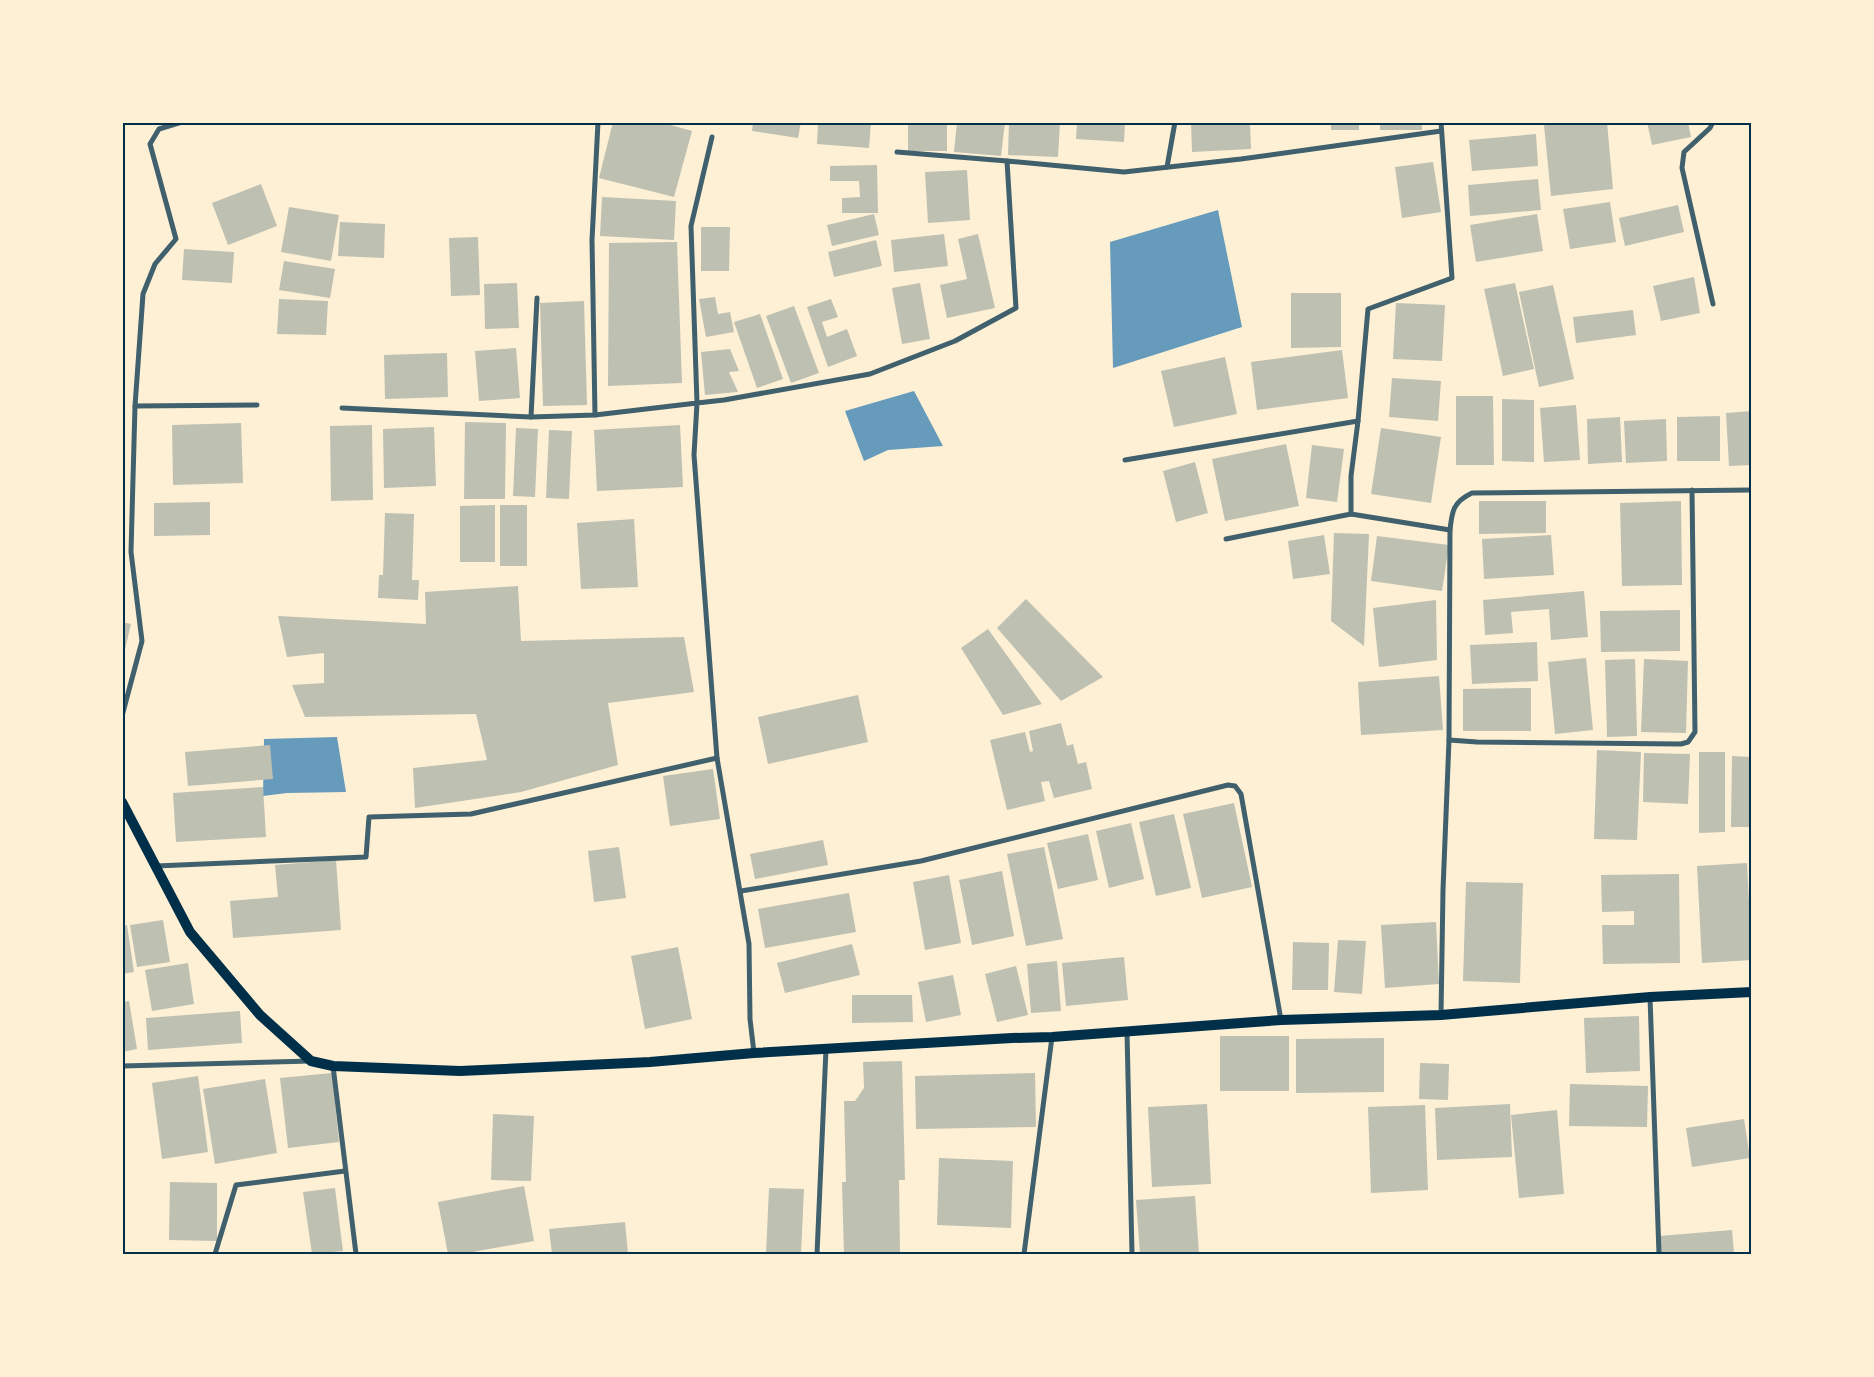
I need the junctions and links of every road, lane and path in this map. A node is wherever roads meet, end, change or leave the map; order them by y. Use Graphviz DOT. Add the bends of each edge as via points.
graph roads {
  1 [pos="182,122"];
  2 [pos="598,122"];
  3 [pos="1175,122"];
  4 [pos="1441,122"];
  5 [pos="1713,122"];
  6 [pos="1441,131"];
  7 [pos="712,137"];
  8 [pos="898,152"];
  9 [pos="1006,161"];
  10 [pos="1167,167"];
  11 [pos="537,298"];
  12 [pos="1713,304"];
  13 [pos="696,403"];
  14 [pos="257,405"];
  15 [pos="135,406"];
  16 [pos="342,408"];
  17 [pos="595,415"];
  18 [pos="531,417"];
  19 [pos="1358,421"];
  20 [pos="1125,460"];
  21 [pos="1692,490"];
  22 [pos="1752,490"];
  23 [pos="1351,514"];
  24 [pos="1450,530"];
  25 [pos="1226,539"];
  26 [pos="122,716"];
  27 [pos="1449,740"];
  28 [pos="717,758"];
  29 [pos="122,802"];
  30 [pos="156,866"];
  31 [pos="741,891"];
  32 [pos="1752,992"];
  33 [pos="1650,997"];
  34 [pos="1441,1015"];
  35 [pos="1281,1020"];
  36 [pos="1127,1031"];
  37 [pos="1052,1037"];
  38 [pos="826,1048"];
  39 [pos="754,1052"];
  40 [pos="311,1061"];
  41 [pos="122,1066"];
  42 [pos="333,1066"];
  43 [pos="345,1171"];
  44 [pos="215,1254"];
  45 [pos="356,1254"];
  46 [pos="818,1254"];
  47 [pos="1024,1254"];
  48 [pos="1132,1254"];
  49 [pos="1660,1254"];
  1 -- 15 [label="street" via="159,130 150,144 176,239 155,264 143,294"];
  2 -- 17 [label="street" via="592,240"];
  3 -- 10 [label="street"];
  4 -- 6 [label="street"];
  5 -- 12 [label="street" via="1684,152 1682,168"];
  6 -- 10 [label="street"];
  6 -- 19 [label="street" via="1452,278 1368,309"];
  7 -- 13 [label="street" via="692,226"];
  8 -- 9 [label="street"];
  9 -- 10 [label="street" via="1124,172"];
  9 -- 13 [label="street" via="1016,308 955,341 870,374"];
  11 -- 18 [label="street"];
  13 -- 17 [label="street"];
  13 -- 28 [label="street" via="694,455"];
  14 -- 15 [label="street"];
  15 -- 26 [label="street" via="131,552 142,641"];
  16 -- 18 [label="street"];
  17 -- 18 [label="street"];
  19 -- 20 [label="street"];
  19 -- 23 [label="street"];
  21 -- 22 [label="street"];
  21 -- 24 [label="street" via="1472,493 1455,505"];
  21 -- 27 [label="street" via="1695,732 1692,738 1681,744"];
  23 -- 24 [label="street"];
  23 -- 25 [label="street"];
  24 -- 27 [label="street"];
  27 -- 34 [label="street"];
  28 -- 30 [label="street" via="471,814 369,817 366,857"];
  28 -- 31 [label="street"];
  29 -- 30 [label="main road"];
  30 -- 40 [label="main road" via="190,932 260,1015"];
  31 -- 35 [label="street" via="921,861 1228,785 1235,786 1240,794"];
  31 -- 39 [label="street" via="748,944"];
  32 -- 33 [label="main road"];
  33 -- 34 [label="main road"];
  33 -- 49 [label="street"];
  34 -- 35 [label="main road"];
  35 -- 36 [label="main road"];
  36 -- 37 [label="main road"];
  36 -- 48 [label="street"];
  37 -- 38 [label="main road"];
  37 -- 47 [label="street"];
  38 -- 39 [label="main road"];
  38 -- 46 [label="street"];
  39 -- 42 [label="main road" via="650,1062 460,1071"];
  40 -- 41 [label="street"];
  40 -- 42 [label="main road"];
  42 -- 43 [label="street"];
  43 -- 44 [label="street" via="236,1185"];
  43 -- 45 [label="street"];
}
